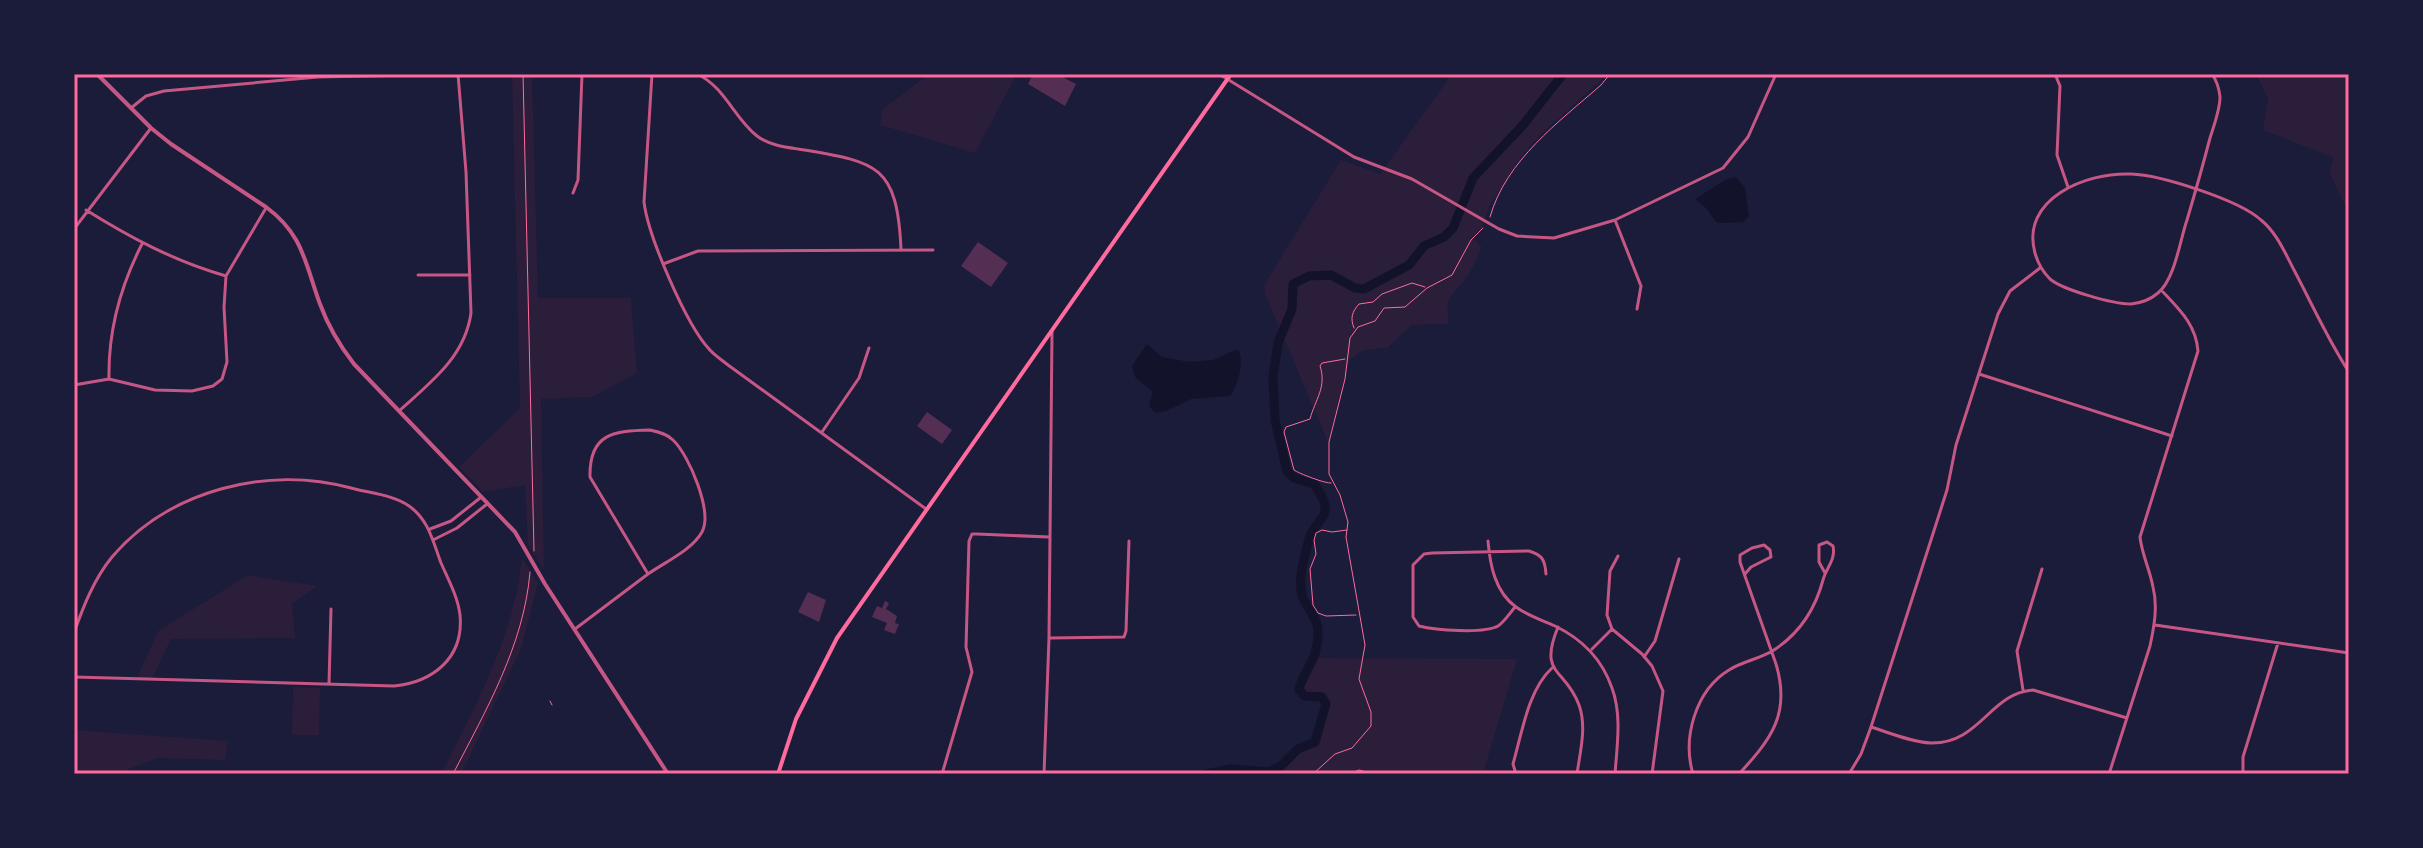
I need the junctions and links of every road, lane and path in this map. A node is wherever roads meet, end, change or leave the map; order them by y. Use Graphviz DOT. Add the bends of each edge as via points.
graph roads {
  1 [pos="97,74"];
  2 [pos="458,74"];
  3 [pos="523,74"];
  4 [pos="582,74"];
  5 [pos="652,74"];
  6 [pos="697,74"];
  7 [pos="1219,74"];
  8 [pos="1610,74"];
  9 [pos="1776,74"];
  10 [pos="2055,74"];
  11 [pos="2212,74"];
  12 [pos="1229,77"];
  13 [pos="131,108"];
  14 [pos="151,128"];
  15 [pos="2068,187"];
  16 [pos="2196,190"];
  17 [pos="573,193"];
  18 [pos="266,207"];
  19 [pos="86,210"];
  20 [pos="1615,220"];
  21 [pos="1487,223"];
  22 [pos="74,229"];
  23 [pos="142,244"];
  24 [pos="901,249"];
  25 [pos="933,250"];
  26 [pos="663,264"];
  27 [pos="2040,268"];
  28 [pos="418,275"];
  29 [pos="470,275"];
  30 [pos="226,276"];
  31 [pos="1427,288"];
  32 [pos="2162,290"];
  33 [pos="1637,309"];
  34 [pos="1355,330"];
  35 [pos="1052,332"];
  36 [pos="869,348"];
  37 [pos="1347,358"];
  38 [pos="2349,372"];
  39 [pos="1979,374"];
  40 [pos="109,379"];
  41 [pos="74,385"];
  42 [pos="399,411"];
  43 [pos="822,432"];
  44 [pos="2172,436"];
  45 [pos="1333,483"];
  46 [pos="480,498"];
  47 [pos="487,504"];
  48 [pos="926,509"];
  49 [pos="430,529"];
  50 [pos="1347,530"];
  51 [pos="1049,537"];
  52 [pos="433,540"];
  53 [pos="1129,541"];
  54 [pos="1488,541"];
  55 [pos="1489,551"];
  56 [pos="534,556"];
  57 [pos="1618,556"];
  58 [pos="1679,559"];
  59 [pos="531,567"];
  60 [pos="2042,569"];
  61 [pos="1825,573"];
  62 [pos="648,574"];
  63 [pos="1546,574"];
  64 [pos="1745,574"];
  65 [pos="1515,607"];
  66 [pos="331,609"];
  67 [pos="1359,614"];
  68 [pos="2154,625"];
  69 [pos="1558,627"];
  70 [pos="575,629"];
  71 [pos="1612,629"];
  72 [pos="74,633"];
  73 [pos="1049,638"];
  74 [pos="2278,643"];
  75 [pos="1591,650"];
  76 [pos="1772,651"];
  77 [pos="2349,653"];
  78 [pos="1644,657"];
  79 [pos="1552,668"];
  80 [pos="74,677"];
  81 [pos="329,684"];
  82 [pos="2023,690"];
  83 [pos="550,701"];
  84 [pos="552,705"];
  85 [pos="2127,718"];
  86 [pos="1871,727"];
  87 [pos="453,774"];
  88 [pos="668,774"];
  89 [pos="778,774"];
  90 [pos="942,774"];
  91 [pos="1044,774"];
  92 [pos="1313,774"];
  93 [pos="1349,774"];
  94 [pos="1374,774"];
  95 [pos="1516,774"];
  96 [pos="1577,774"];
  97 [pos="1615,774"];
  98 [pos="1652,774"];
  99 [pos="1693,774"];
  100 [pos="1739,774"];
  101 [pos="1849,774"];
  102 [pos="2109,774"];
  103 [pos="2243,774"];
  1 -- 13 [label="street"];
  2 -- 13 [label="street" via="318,77 164,91"];
  2 -- 29 [label="street"];
  3 -- 56 [label="path"];
  4 -- 17 [label="street" via="578,180"];
  5 -- 26 [label="street" via="644,202"];
  6 -- 24 [label="street" via="717,87 757,136 770,143 870,166 891,189 897,205"];
  7 -- 12 [label="street"];
  8 -- 21 [label="path" via="1531,148 1495,201"];
  9 -- 20 [label="street" via="1748,137 1723,168"];
  10 -- 15 [label="street" via="2060,86 2057,155"];
  11 -- 16 [label="street" via="2220,98"];
  12 -- 21 [label="street" via="1354,157 1412,179"];
  12 -- 35 [label="main road"];
  13 -- 14 [label="street"];
  14 -- 18 [label="street"];
  14 -- 19 [label="street"];
  15 -- 16 [label="street" via="2132,174"];
  15 -- 27 [label="street" via="2038,213 2032,233"];
  16 -- 32 [label="street"];
  16 -- 38 [label="street" via="2248,209 2275,235"];
  18 -- 30 [label="street"];
  18 -- 42 [label="street" via="295,234 341,347"];
  19 -- 22 [label="street"];
  19 -- 23 [label="street"];
  20 -- 21 [label="street" via="1554,238 1517,236"];
  20 -- 33 [label="street" via="1641,286"];
  21 -- 31 [label="path" via="1452,275"];
  23 -- 30 [label="street"];
  23 -- 40 [label="street" via="114,318"];
  24 -- 25 [label="street"];
  24 -- 26 [label="street" via="698,251"];
  26 -- 43 [label="street" via="709,349"];
  27 -- 32 [label="street" via="2069,289 2122,303 2148,300"];
  27 -- 39 [label="street" via="2003,300"];
  28 -- 29 [label="street"];
  29 -- 42 [label="street" via="471,313 461,346"];
  30 -- 40 [label="street" via="227,362 222,379 192,391 155,390"];
  31 -- 34 [label="path" via="1411,304 1384,308 1375,321"];
  31 -- 34 [label="path" via="1412,283 1359,304 1352,312"];
  32 -- 44 [label="street" via="2188,319 2198,351"];
  34 -- 37 [label="path"];
  35 -- 48 [label="main road"];
  35 -- 51 [label="street"];
  36 -- 43 [label="street" via="859,378"];
  37 -- 45 [label="path" via="1329,442"];
  37 -- 45 [label="path" via="1322,363 1322,392 1310,419 1295,422 1284,432 1294,470"];
  39 -- 44 [label="street"];
  39 -- 86 [label="street"];
  40 -- 41 [label="street"];
  42 -- 46 [label="street"];
  43 -- 48 [label="street"];
  44 -- 68 [label="street" via="2140,537 2155,595"];
  45 -- 50 [label="path"];
  46 -- 47 [label="street"];
  46 -- 49 [label="street" via="451,521"];
  47 -- 52 [label="street"];
  47 -- 70 [label="street" via="515,532"];
  48 -- 89 [label="main road" via="837,638 796,719"];
  49 -- 52 [label="street"];
  49 -- 72 [label="street" via="407,505 321,480 276,478 223,490 158,517 129,539 95,583"];
  50 -- 67 [label="path"];
  50 -- 67 [label="path" via="1316,533 1310,569 1313,605 1326,616"];
  51 -- 73 [label="street"];
  51 -- 90 [label="street" via="972,534 966,647 972,672"];
  52 -- 81 [label="street" via="460,615 450,657 434,674 412,684"];
  53 -- 73 [label="street" via="1124,637"];
  54 -- 55 [label="street"];
  55 -- 63 [label="street" via="1539,554"];
  55 -- 65 [label="street" via="1492,572"];
  55 -- 65 [label="street" via="1418,558 1413,565 1413,617 1419,626 1431,629 1488,629 1500,625"];
  57 -- 71 [label="street" via="1606,600"];
  58 -- 78 [label="street" via="1655,641"];
  59 -- 87 [label="path" via="515,642"];
  60 -- 82 [label="street" via="2017,651"];
  61 -- 61 [label="street" via="1834,553 1827,542 1817,552"];
  61 -- 76 [label="street" via="1810,614"];
  62 -- 62 [label="street" via="695,541 706,521 704,501 671,438 650,430 615,432 594,448 590,477"];
  62 -- 70 [label="street"];
  64 -- 64 [label="street" via="1740,555 1764,545 1771,557"];
  64 -- 76 [label="street"];
  65 -- 69 [label="street"];
  66 -- 81 [label="street"];
  67 -- 92 [label="path" via="1365,645 1359,679 1371,726 1352,748 1335,754"];
  68 -- 74 [label="street"];
  68 -- 85 [label="street"];
  69 -- 75 [label="street"];
  69 -- 79 [label="street" via="1549,654"];
  70 -- 88 [label="street"];
  71 -- 75 [label="street"];
  71 -- 78 [label="street"];
  73 -- 91 [label="street"];
  74 -- 77 [label="street"];
  74 -- 103 [label="street" via="2243,757"];
  75 -- 97 [label="street" via="1616,704"];
  76 -- 99 [label="street" via="1733,667 1706,689 1692,726"];
  76 -- 100 [label="street" via="1781,681 1779,717 1765,744"];
  78 -- 98 [label="street" via="1663,691"];
  79 -- 95 [label="street" via="1536,691 1513,764"];
  79 -- 96 [label="street" via="1580,707"];
  80 -- 81 [label="street"];
  82 -- 85 [label="street" via="2046,691"];
  82 -- 86 [label="street" via="1970,733 1948,742 1920,742"];
  83 -- 84 [label="path"];
  85 -- 102 [label="street"];
  86 -- 101 [label="street"];
  93 -- 94 [label="path"];
}
